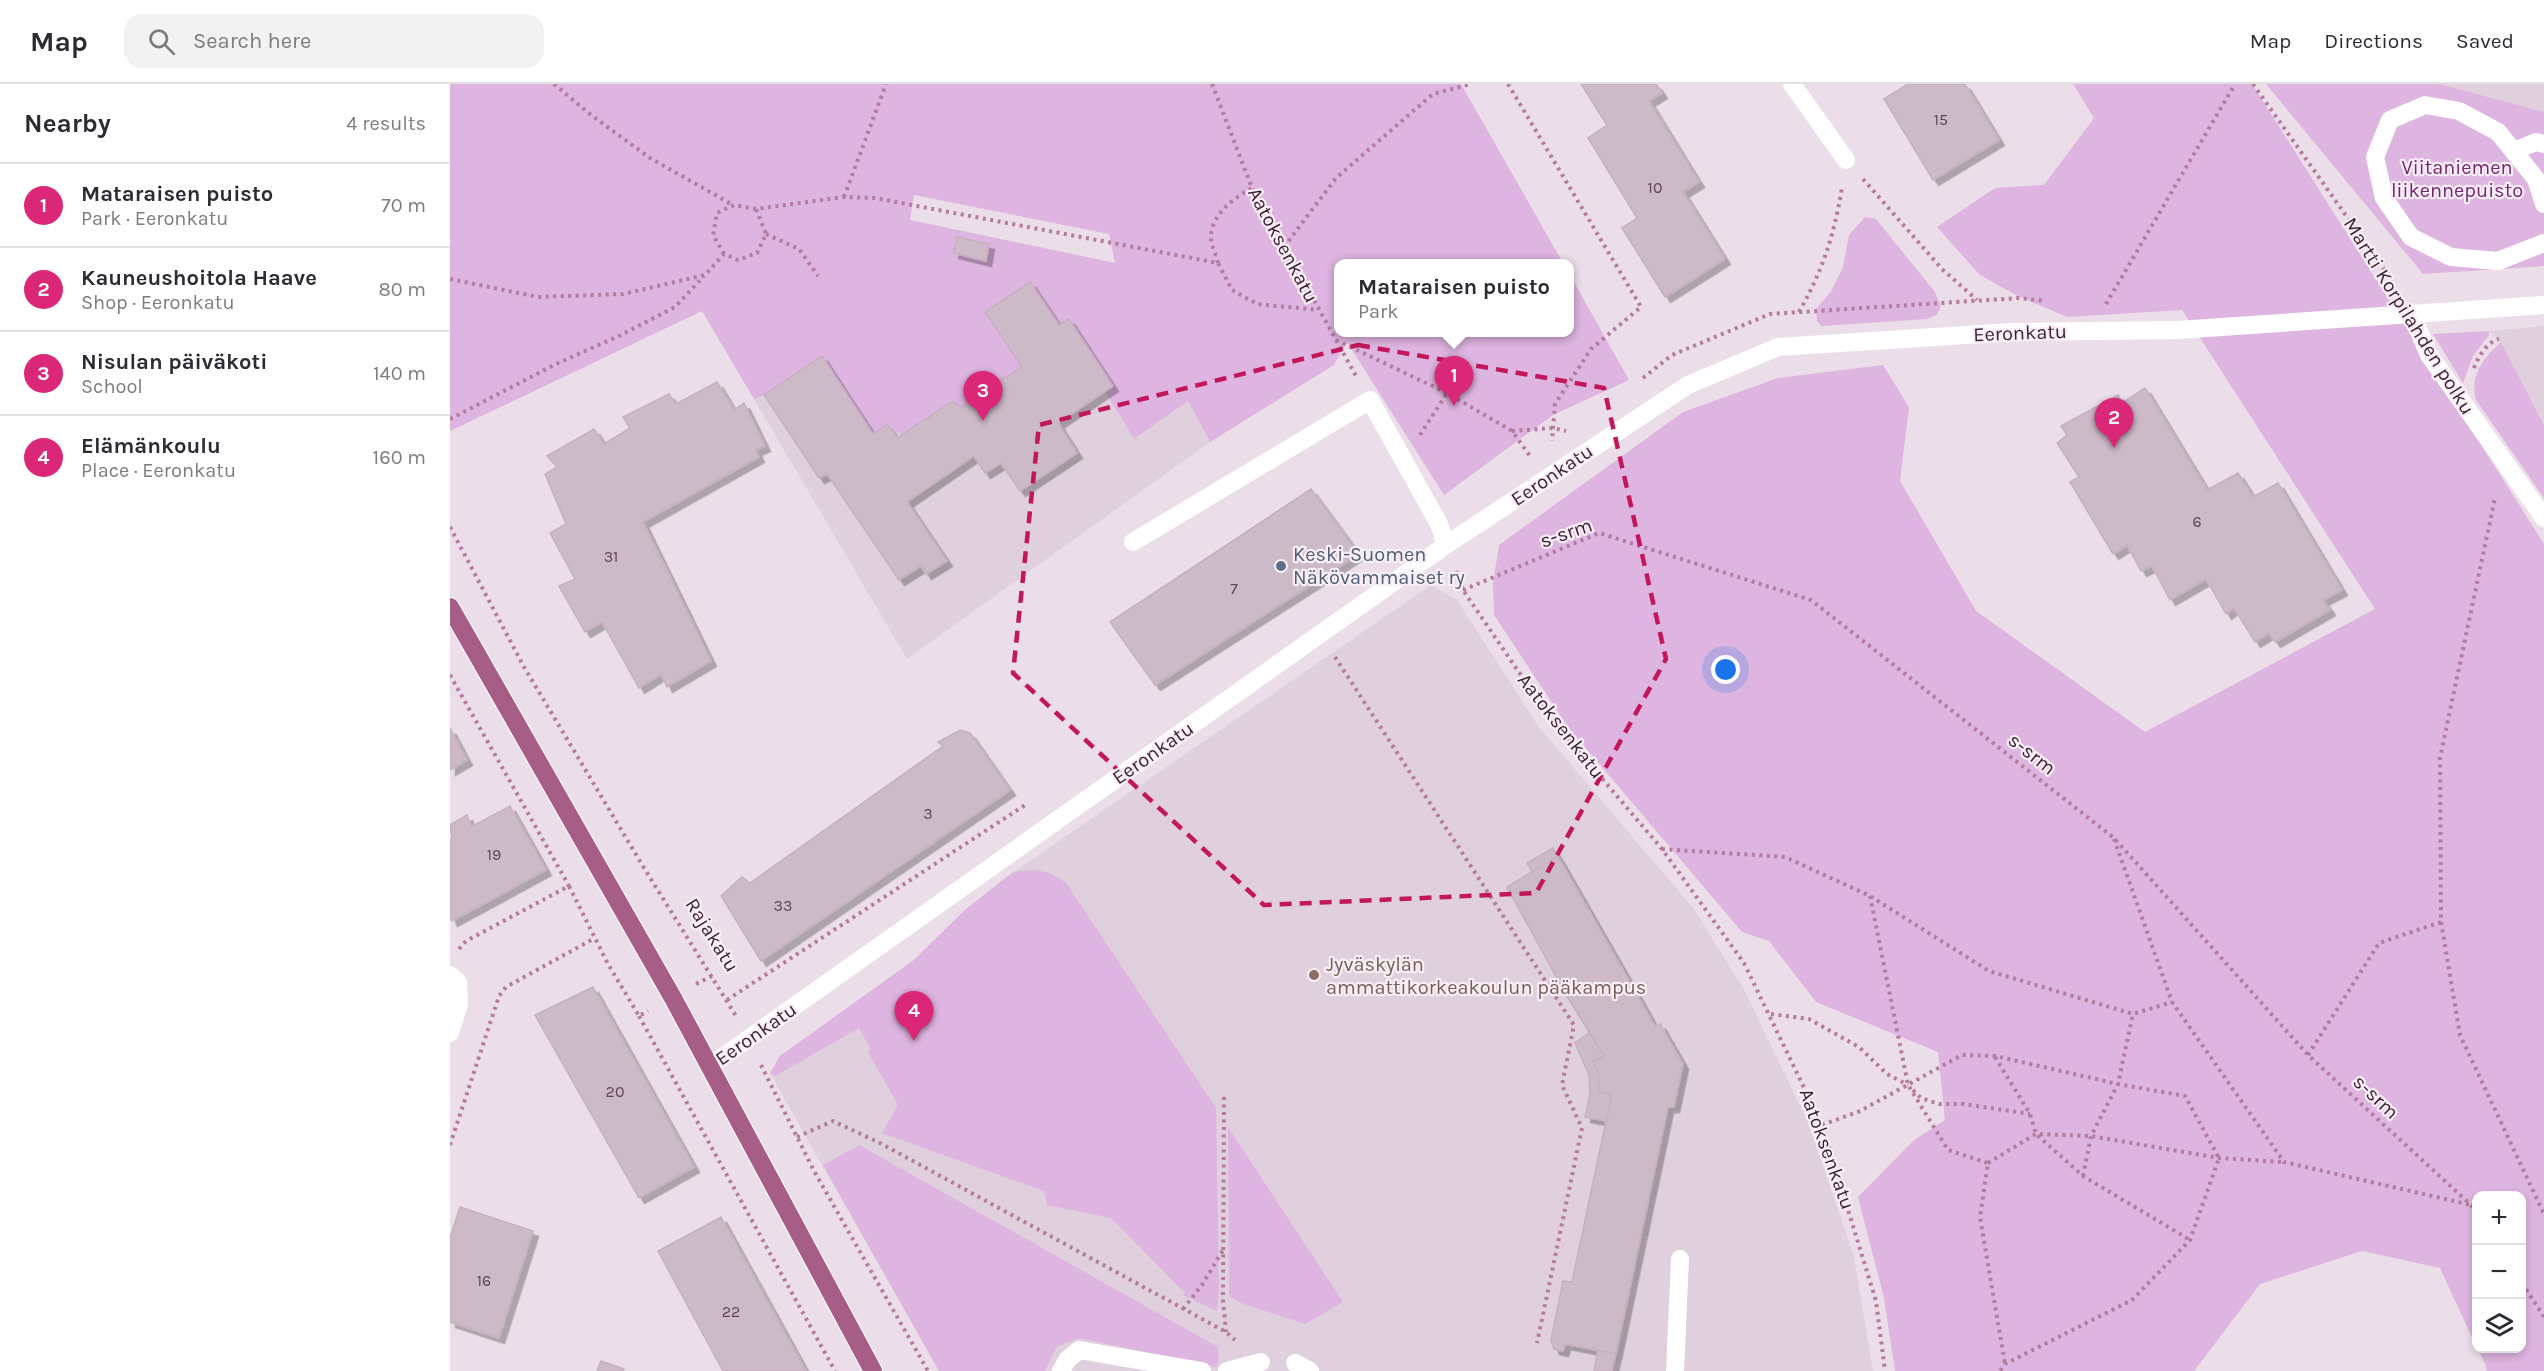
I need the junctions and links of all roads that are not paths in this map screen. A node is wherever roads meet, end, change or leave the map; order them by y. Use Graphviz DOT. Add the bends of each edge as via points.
graph roads {
  1 [pos="1792,84"];
  2 [pos="2544,144"];
  3 [pos="2514,151"];
  4 [pos="1846,160"];
  5 [pos="2544,204"];
  6 [pos="2544,243"];
  7 [pos="2544,305"];
  8 [pos="2412,315"];
  9 [pos="2544,518"];
  10 [pos="1132,542"];
  11 [pos="1446,545"];
  12 [pos="450,607"];
  13 [pos="450,975"];
  14 [pos="450,1033"];
  15 [pos="710,1066"];
  16 [pos="1680,1259"];
  17 [pos="1261,1362"];
  18 [pos="873,1371"];
  19 [pos="1060,1371"];
  20 [pos="1202,1371"];
  21 [pos="1227,1371"];
  22 [pos="1675,1371"];
  1 -- 4 [label="street"];
  2 -- 3 [label="street" via="2536,142"];
  3 -- 5 [label="street" via="2536,179"];
  3 -- 6 [label="street" via="2498,132 2459,111 2425,105 2390,120 2375,157 2384,198 2411,237 2451,257 2498,261"];
  7 -- 8 [label="street, Eeronkatu"];
  8 -- 9 [label="street, Martti Korpilahden polku" via="2429,355"];
  8 -- 11 [label="street, Eeronkatu" via="2177,330 2012,332 1778,347 1688,385"];
  10 -- 11 [label="street" via="1370,400 1439,524"];
  11 -- 15 [label="street, Eeronkatu"];
  12 -- 15 [label="main road"];
  13 -- 14 [label="street" via="458,982 459,1004"];
  15 -- 18 [label="main road"];
  16 -- 22 [label="street"];
  17 -- 21 [label="street"];
  19 -- 20 [label="street" via="1079,1350"];
}
